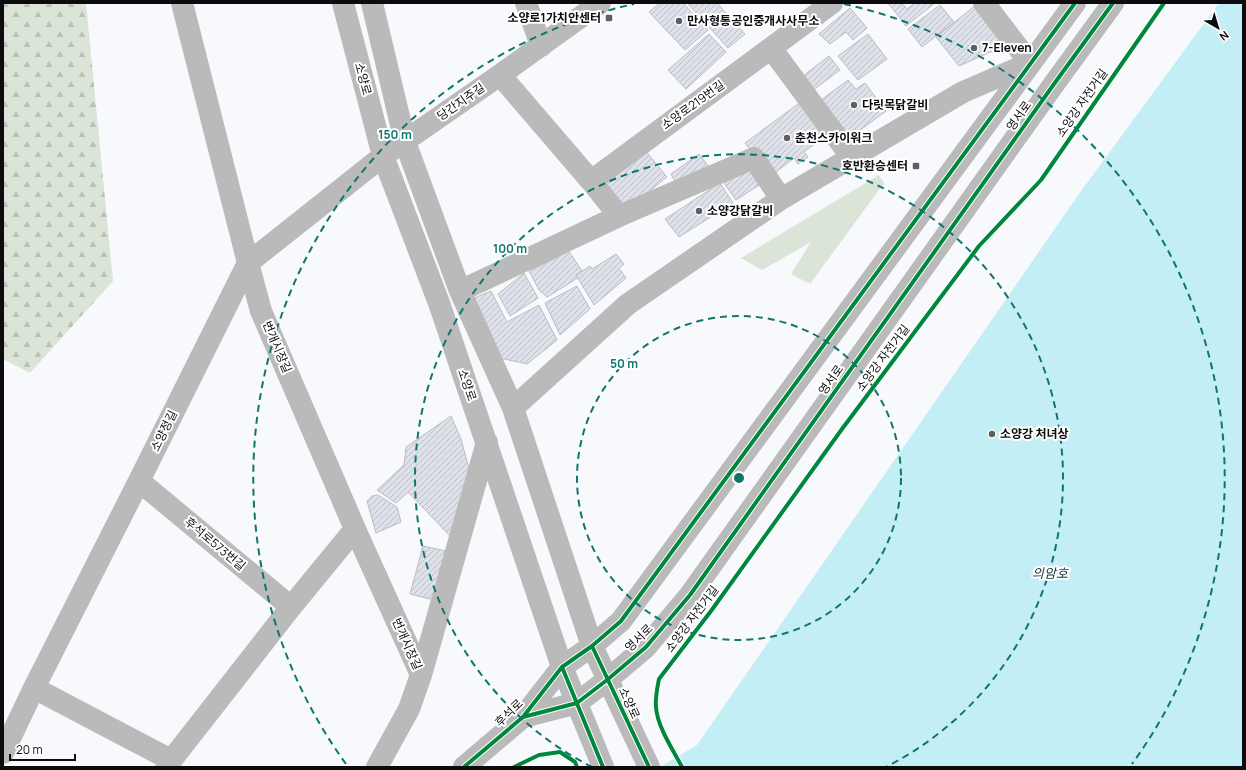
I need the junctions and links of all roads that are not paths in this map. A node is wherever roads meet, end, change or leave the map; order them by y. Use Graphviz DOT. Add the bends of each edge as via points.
graph roads {
  1 [pos="182,3"];
  2 [pos="343,3"];
  3 [pos="372,3"];
  4 [pos="526,3"];
  5 [pos="600,3"];
  6 [pos="832,3"];
  7 [pos="984,3"];
  8 [pos="1075,3"];
  9 [pos="1113,3"];
  10 [pos="540,46"];
  11 [pos="771,48"];
  12 [pos="1030,63"];
  13 [pos="500,75"];
  14 [pos="405,142"];
  15 [pos="383,156"];
  16 [pos="852,158"];
  17 [pos="591,181"];
  18 [pos="782,199"];
  19 [pos="619,216"];
  20 [pos="248,263"];
  21 [pos="460,291"];
  22 [pos="513,408"];
  23 [pos="487,442"];
  24 [pos="139,481"];
  25 [pos="355,529"];
  26 [pos="291,607"];
  27 [pos="592,646"];
  28 [pos="562,667"];
  29 [pos="421,675"];
  30 [pos="607,680"];
  31 [pos="34,688"];
  32 [pos="577,704"];
  33 [pos="523,717"];
  34 [pos="3,753"];
  35 [pos="169,764"];
  36 [pos="602,765"];
  37 [pos="377,767"];
  38 [pos="464,767"];
  39 [pos="649,767"];
  1 -- 20 [label="street, 번개시장길"];
  2 -- 15 [label="street, 소양로"];
  3 -- 14 [label="street, 소양로"];
  4 -- 10 [label="street"];
  5 -- 10 [label="street, 당간지주길"];
  6 -- 11 [label="street, 소양로219번길"];
  7 -- 12 [label="street"];
  8 -- 12 [label="street, 영서로"];
  9 -- 30 [label="street, 영서로" via="690,595 646,646"];
  10 -- 13 [label="street, 당간지주길"];
  11 -- 16 [label="street"];
  11 -- 17 [label="street, 소양로219번길"];
  12 -- 16 [label="street, 영서로" via="963,92"];
  12 -- 27 [label="street, 영서로" via="621,621"];
  13 -- 14 [label="street, 당간지주길"];
  13 -- 17 [label="street"];
  14 -- 15 [label="street, 당간지주길"];
  14 -- 21 [label="street, 소양로"];
  15 -- 20 [label="street, 소양정길"];
  15 -- 23 [label="street, 소양로" via="439,303"];
  16 -- 18 [label="street, 영서로"];
  17 -- 19 [label="street"];
  18 -- 19 [label="street" via="754,158"];
  18 -- 22 [label="street, 영서로" via="628,304"];
  19 -- 21 [label="street"];
  20 -- 24 [label="street, 소양정길"];
  20 -- 25 [label="street, 번개시장길" via="261,311"];
  21 -- 22 [label="street, 소양로"];
  22 -- 27 [label="street, 소양로"];
  23 -- 28 [label="street, 소양로"];
  23 -- 29 [label="street"];
  24 -- 26 [label="street, 후석로573번길"];
  24 -- 31 [label="street, 소양정길"];
  25 -- 26 [label="street"];
  25 -- 29 [label="street, 번개시장길"];
  26 -- 35 [label="street"];
  27 -- 28 [label="street, 영서로"];
  27 -- 30 [label="street, 소양로"];
  28 -- 32 [label="street, 소양로"];
  28 -- 33 [label="street, 후석로"];
  29 -- 37 [label="street" via="409,709"];
  30 -- 32 [label="street, 영서로"];
  30 -- 39 [label="street, 소양로"];
  31 -- 34 [label="street, 소양정길"];
  31 -- 35 [label="street"];
  32 -- 33 [label="street, 영서로"];
  32 -- 36 [label="street, 소양로"];
  33 -- 38 [label="street, 후석로"];
}
